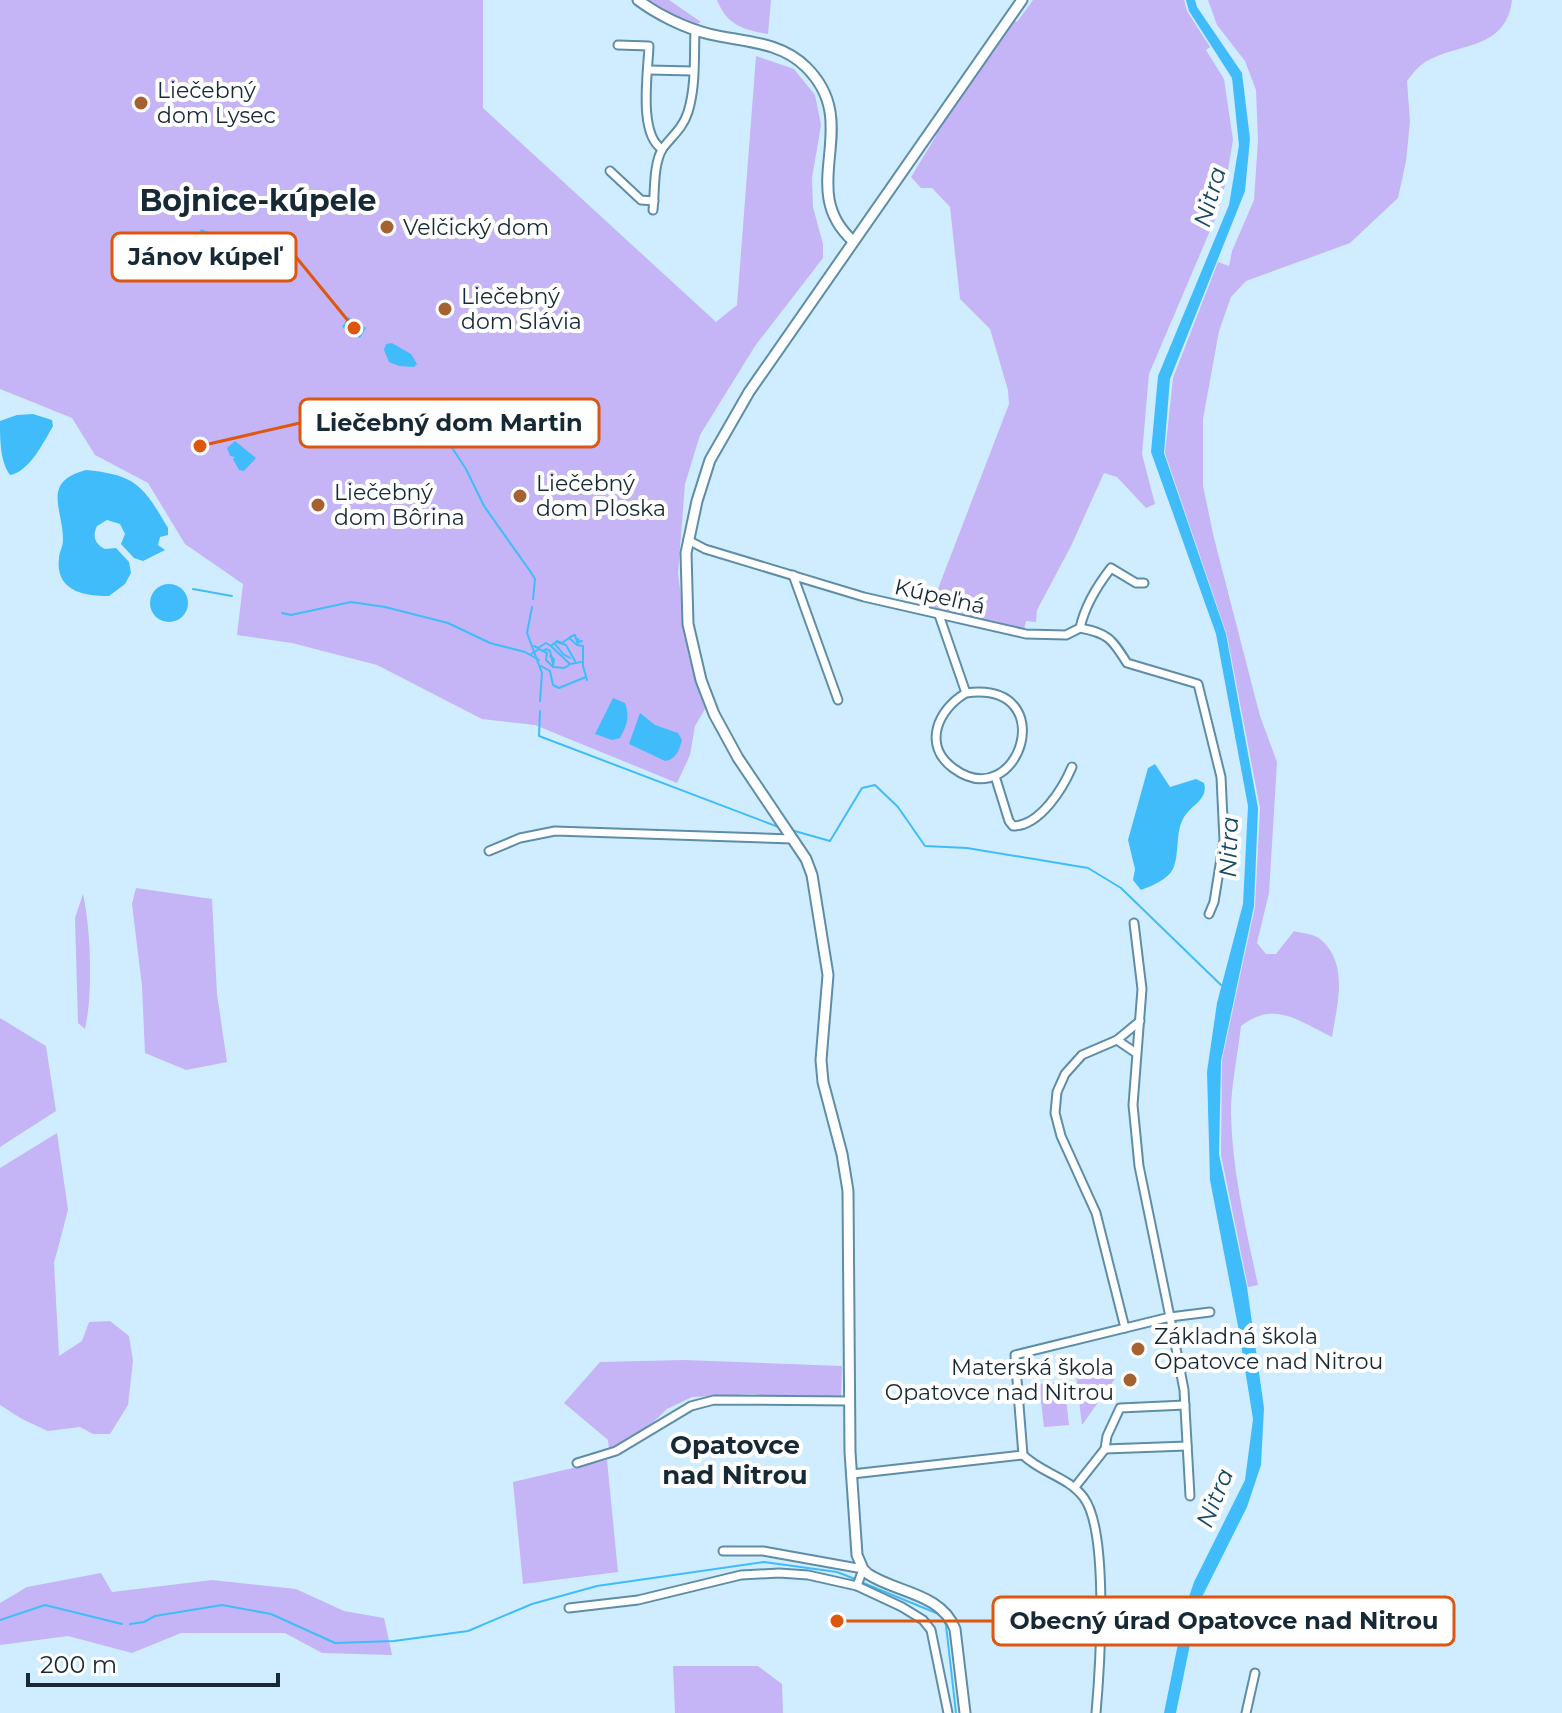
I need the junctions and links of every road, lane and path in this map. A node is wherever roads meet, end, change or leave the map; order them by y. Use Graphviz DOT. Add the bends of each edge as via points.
graph roads {
  1 [pos="638,0"];
  2 [pos="1022,0"];
  3 [pos="695,30"];
  4 [pos="618,45"];
  5 [pos="649,70"];
  6 [pos="693,71"];
  7 [pos="662,149"];
  8 [pos="610,171"];
  9 [pos="654,201"];
  10 [pos="653,210"];
  11 [pos="853,241"];
  12 [pos="688,540"];
  13 [pos="793,575"];
  14 [pos="1144,583"];
  15 [pos="939,615"];
  16 [pos="1080,628"];
  17 [pos="966,693"];
  18 [pos="838,700"];
  19 [pos="1072,767"];
  20 [pos="995,776"];
  21 [pos="792,839"];
  22 [pos="489,851"];
  23 [pos="1209,914"];
  24 [pos="1134,923"];
  25 [pos="1140,1021"];
  26 [pos="1117,1040"];
  27 [pos="1136,1053"];
  28 [pos="1210,1312"];
  29 [pos="1170,1317"];
  30 [pos="1125,1328"];
  31 [pos="850,1401"];
  32 [pos="1185,1405"];
  33 [pos="1187,1446"];
  34 [pos="1105,1449"];
  35 [pos="1023,1455"];
  36 [pos="577,1463"];
  37 [pos="852,1474"];
  38 [pos="1075,1487"];
  39 [pos="1190,1496"];
  40 [pos="723,1551"];
  41 [pos="860,1578"];
  42 [pos="569,1608"];
  43 [pos="1255,1673"];
  44 [pos="948,1713"];
  45 [pos="965,1713"];
  46 [pos="1096,1713"];
  47 [pos="1246,1713"];
  1 -- 3 [label="street"];
  2 -- 11 [label="street"];
  3 -- 6 [label="street"];
  3 -- 11 [label="street" via="769,45 805,65 815,78 833,125 830,206"];
  4 -- 5 [label="street" via="649,46"];
  5 -- 6 [label="street"];
  5 -- 7 [label="street" via="648,129"];
  6 -- 7 [label="street" via="687,116"];
  7 -- 9 [label="street"];
  8 -- 9 [label="street" via="641,200"];
  9 -- 10 [label="street"];
  11 -- 12 [label="street" via="728,425 710,460"];
  12 -- 13 [label="street, Kúpeľná"];
  12 -- 21 [label="street" via="688,624 701,680 738,758"];
  13 -- 15 [label="street, Kúpeľná"];
  13 -- 18 [label="street"];
  14 -- 16 [label="street" via="1111,568 1093,594"];
  15 -- 16 [label="street, Kúpeľná" via="1026,634 1066,635"];
  15 -- 17 [label="street"];
  16 -- 23 [label="street" via="1102,632 1127,663 1198,684 1221,777 1224,840"];
  17 -- 20 [label="street" via="1000,695 1022,720 1020,753"];
  17 -- 20 [label="street" via="941,715 939,749 961,774"];
  19 -- 20 [label="street" via="1054,799 1021,826 1009,821"];
  21 -- 22 [label="street" via="555,831"];
  21 -- 31 [label="street" via="812,875 828,975 821,1060 848,1191"];
  24 -- 25 [label="street"];
  25 -- 26 [label="street"];
  25 -- 27 [label="street"];
  26 -- 27 [label="street"];
  26 -- 30 [label="street" via="1082,1055 1065,1074 1055,1113 1096,1213"];
  27 -- 29 [label="street" via="1133,1105 1139,1166"];
  28 -- 29 [label="street"];
  29 -- 30 [label="street"];
  29 -- 32 [label="street"];
  30 -- 35 [label="street" via="1015,1355"];
  31 -- 36 [label="street" via="714,1400 691,1406 616,1451"];
  31 -- 37 [label="street"];
  32 -- 33 [label="street"];
  32 -- 34 [label="street" via="1120,1408"];
  33 -- 34 [label="street"];
  33 -- 39 [label="street"];
  34 -- 38 [label="street"];
  35 -- 37 [label="street"];
  35 -- 38 [label="street"];
  37 -- 41 [label="street"];
  38 -- 46 [label="street" via="1089,1508 1098,1538 1102,1650"];
  40 -- 41 [label="street" via="763,1551"];
  41 -- 42 [label="street" via="741,1575 638,1600"];
  41 -- 44 [label="street" via="931,1630"];
  41 -- 45 [label="street" via="875,1578 930,1601 950,1617"];
  43 -- 47 [label="street"];
}
